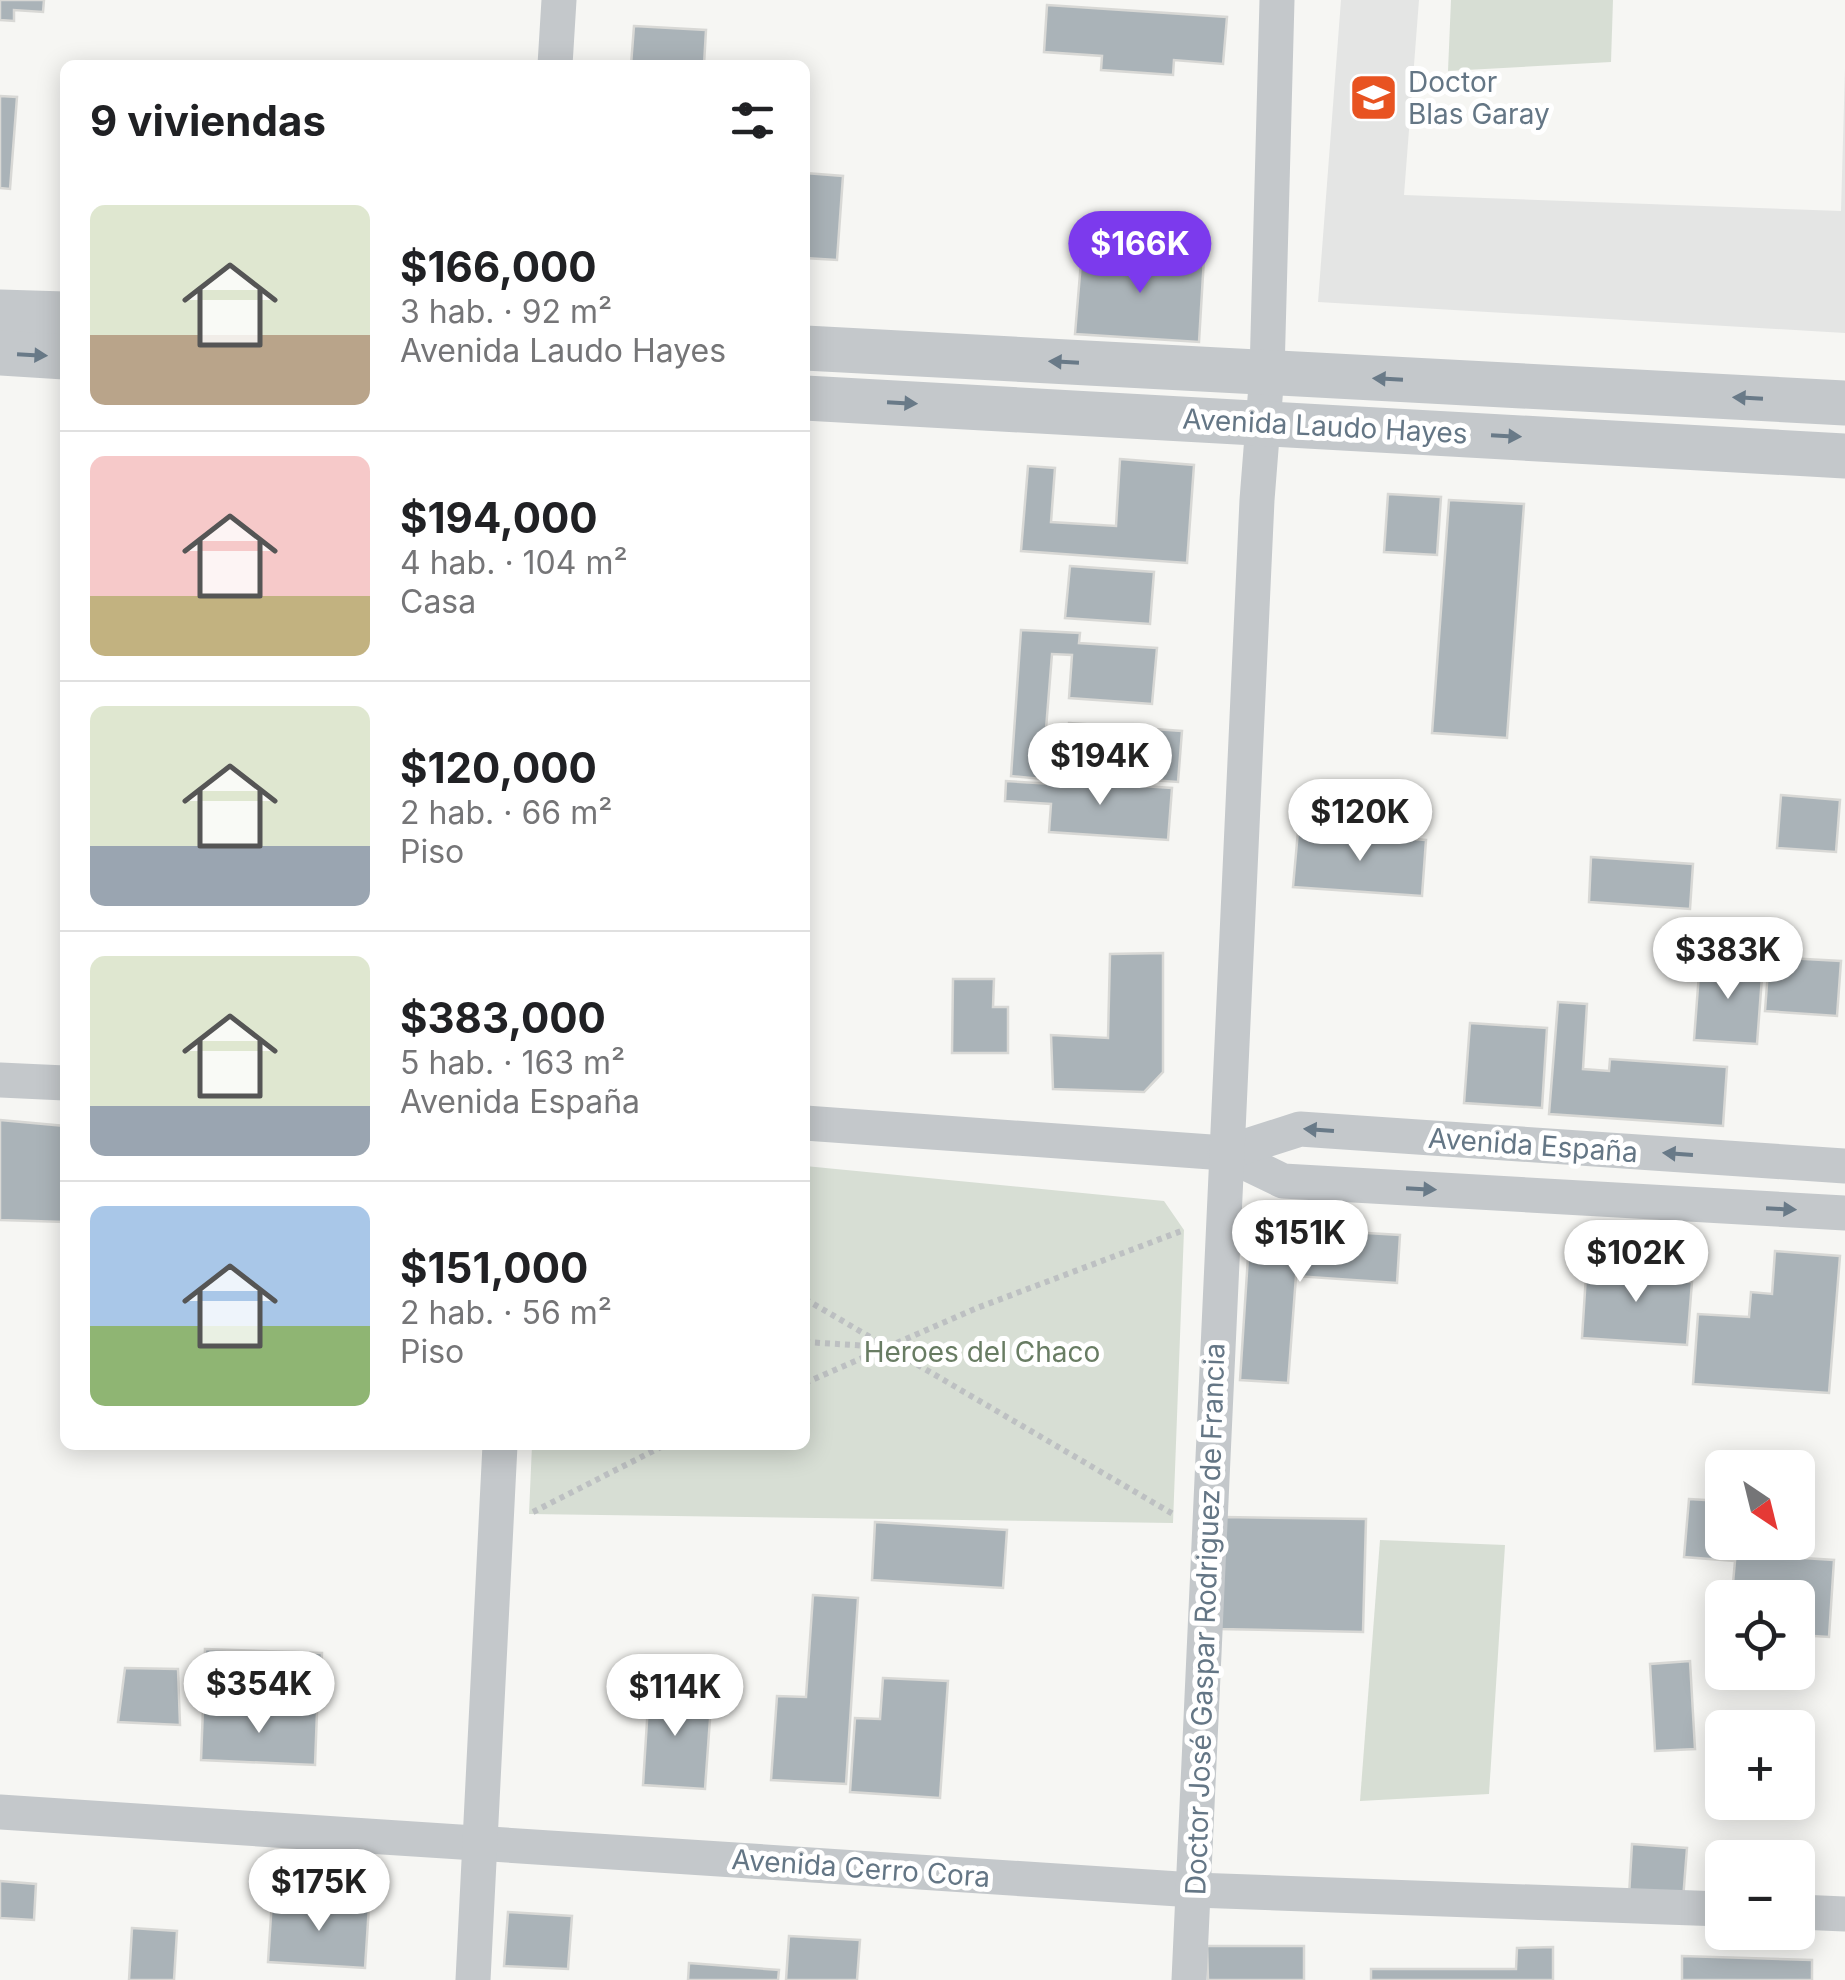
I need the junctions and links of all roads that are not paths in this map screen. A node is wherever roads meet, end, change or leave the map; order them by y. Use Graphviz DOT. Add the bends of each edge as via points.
graph roads {
  1 [pos="559,0"];
  2 [pos="1276,0"];
  3 [pos="555,60"];
  4 [pos="0,312"];
  5 [pos="60,314"];
  6 [pos="810,348"];
  7 [pos="0,353"];
  8 [pos="60,356"];
  9 [pos="1267,373"];
  10 [pos="810,398"];
  11 [pos="1845,403"];
  12 [pos="1260,422"];
  13 [pos="1845,456"];
  14 [pos="0,1080"];
  15 [pos="60,1082"];
  16 [pos="810,1123"];
  17 [pos="1226,1153"];
  18 [pos="1845,1166"];
  19 [pos="1845,1213"];
  20 [pos="500,1450"];
  21 [pos="0,1812"];
  22 [pos="478,1842"];
  23 [pos="1194,1890"];
  24 [pos="1705,1909"];
  25 [pos="1815,1913"];
  26 [pos="1845,1914"];
  27 [pos="473,1980"];
  28 [pos="1188,1980"];
  1 -- 3 [label="street"];
  2 -- 9 [label="street, Doctor José Gaspar Rodriguez de Francia"];
  4 -- 5 [label="street"];
  9 -- 6 [label="street, Avenida Laudo Hayes, one-way"];
  7 -- 8 [label="street, one-way"];
  11 -- 9 [label="street, Avenida Laudo Hayes, one-way"];
  9 -- 12 [label="street, Doctor José Gaspar Rodriguez de Francia"];
  10 -- 12 [label="street, Avenida Laudo Hayes, one-way"];
  12 -- 13 [label="street, Avenida Laudo Hayes, one-way"];
  12 -- 17 [label="street, Doctor José Gaspar Rodriguez de Francia"];
  14 -- 15 [label="street"];
  16 -- 17 [label="street, Avenida España"];
  18 -- 17 [label="street, Avenida España, one-way" via="1300,1129"];
  17 -- 19 [label="street, Avenida España, one-way" via="1283,1181"];
  17 -- 23 [label="street, Doctor José Gaspar Rodriguez de Francia"];
  20 -- 22 [label="street"];
  21 -- 22 [label="street, Avenida Cerro Cora"];
  22 -- 23 [label="street, Avenida Cerro Cora"];
  22 -- 27 [label="street"];
  23 -- 24 [label="street, Avenida Cerro Cora"];
  23 -- 28 [label="street, Doctor José Gaspar Rodriguez de Francia"];
  25 -- 26 [label="street"];
}
